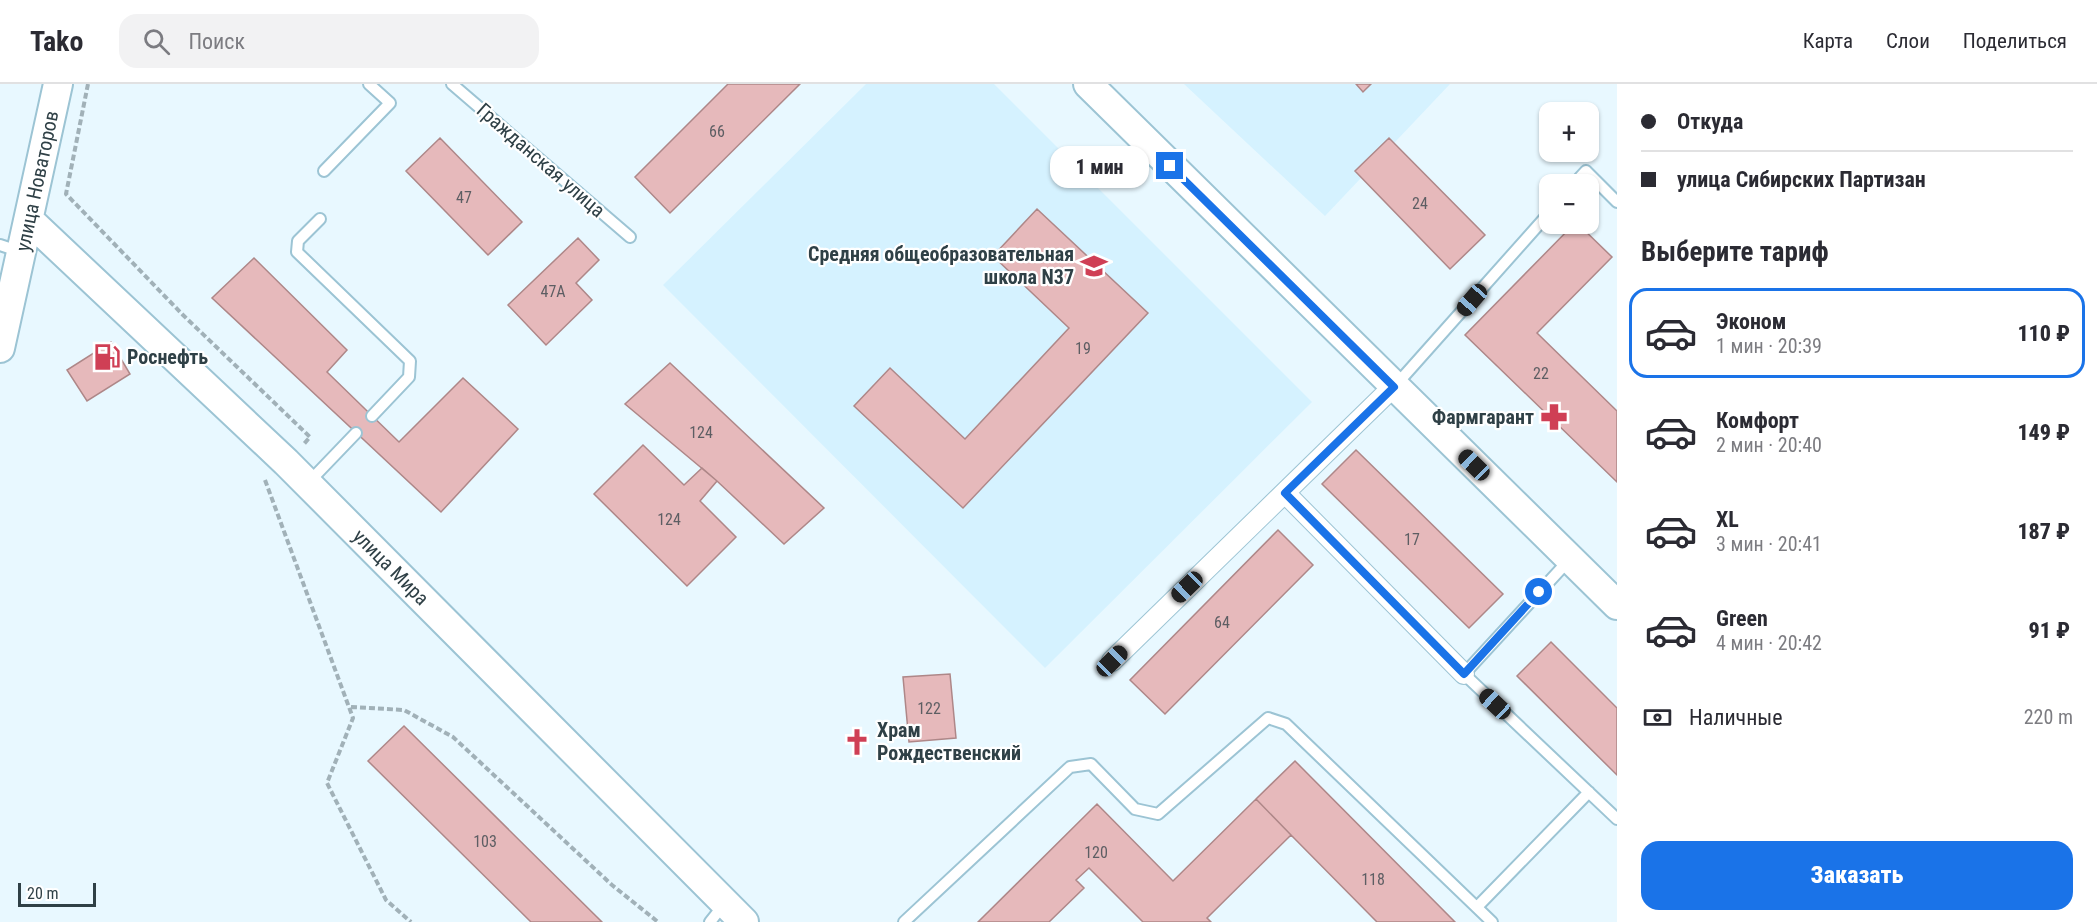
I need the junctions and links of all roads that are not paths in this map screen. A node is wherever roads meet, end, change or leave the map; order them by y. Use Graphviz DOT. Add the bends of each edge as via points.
graph roads {
  1 [pos="58,84"];
  2 [pos="369,84"];
  3 [pos="452,84"];
  4 [pos="1089,85"];
  5 [pos="324,171"];
  6 [pos="1599,184"];
  7 [pos="1617,202"];
  8 [pos="320,219"];
  9 [pos="29,220"];
  10 [pos="1539,224"];
  11 [pos="630,237"];
  12 [pos="11,249"];
  13 [pos="0,348"];
  14 [pos="1394,387"];
  15 [pos="372,416"];
  16 [pos="356,433"];
  17 [pos="308,483"];
  18 [pos="1285,493"];
  19 [pos="1570,559"];
  20 [pos="1617,605"];
  21 [pos="1112,661"];
  22 [pos="1464,674"];
  23 [pos="1589,792"];
  24 [pos="1617,819"];
  25 [pos="1477,907"];
  26 [pos="727,916"];
  27 [pos="904,922"];
  28 [pos="1492,922"];
  1 -- 9 [label="main road, улица Новаторов"];
  2 -- 5 [label="lane" via="390,103"];
  3 -- 11 [label="lane, Гражданская улица"];
  4 -- 14 [label="main road"];
  6 -- 7 [label="lane"];
  8 -- 15 [label="lane" via="298,241 297,252 410,361 409,377"];
  9 -- 12 [label="main road, улица Новаторов"];
  9 -- 17 [label="main road, улица Мира"];
  10 -- 14 [label="lane"];
  12 -- 13 [label="main road, улица Новаторов"];
  14 -- 18 [label="street"];
  14 -- 19 [label="main road"];
  16 -- 17 [label="lane"];
  17 -- 26 [label="main road, улица Мира"];
  18 -- 21 [label="street"];
  18 -- 22 [label="street"];
  19 -- 20 [label="main road"];
  19 -- 22 [label="lane"];
  22 -- 23 [label="lane"];
  23 -- 24 [label="lane"];
  23 -- 25 [label="lane"];
  25 -- 27 [label="lane" via="1286,724 1269,718 1158,814 1135,809 1091,764 1070,767"];
  25 -- 28 [label="lane"];
}
